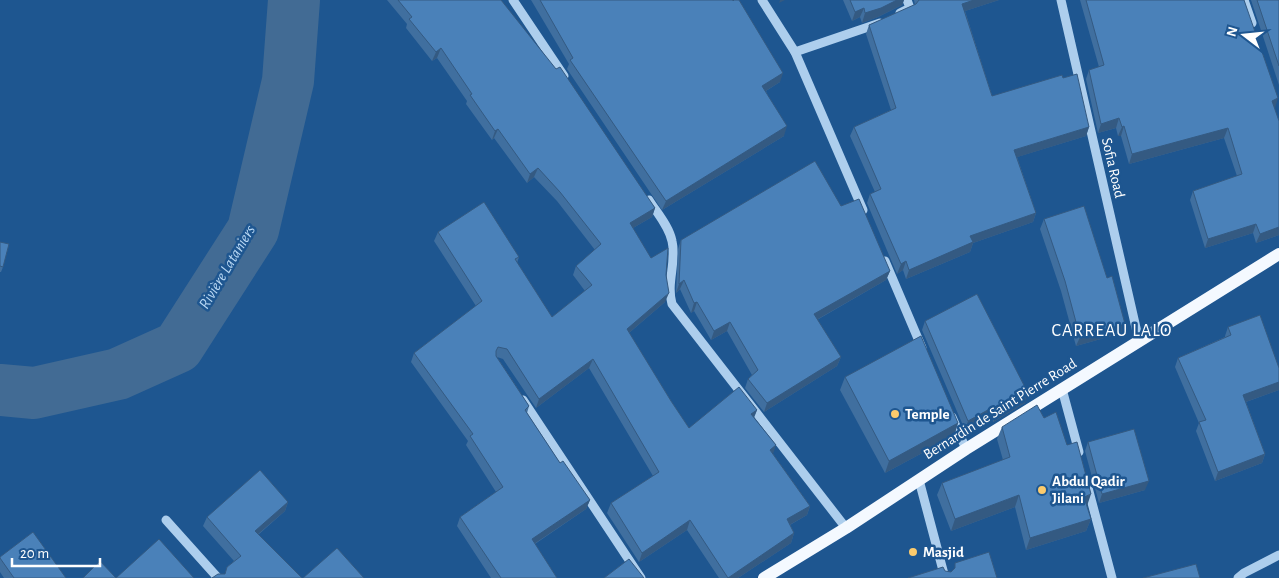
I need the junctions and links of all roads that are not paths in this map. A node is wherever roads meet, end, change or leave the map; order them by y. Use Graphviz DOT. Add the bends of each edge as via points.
graph roads {
  1 [pos="513,0"];
  2 [pos="762,0"];
  3 [pos="907,0"];
  4 [pos="1061,0"];
  5 [pos="1244,0"];
  6 [pos="1254,28"];
  7 [pos="795,52"];
  8 [pos="568,81"];
  9 [pos="645,195"];
  10 [pos="869,224"];
  11 [pos="880,250"];
  12 [pos="1279,254"];
  13 [pos="1139,341"];
  14 [pos="927,359"];
  15 [pos="1062,389"];
  16 [pos="520,395"];
  17 [pos="947,404"];
  18 [pos="966,449"];
  19 [pos="1082,464"];
  20 [pos="1085,474"];
  21 [pos="919,480"];
  22 [pos="166,520"];
  23 [pos="846,528"];
  24 [pos="1279,555"];
  25 [pos="218,578"];
  26 [pos="642,578"];
  27 [pos="764,578"];
  28 [pos="945,578"];
  29 [pos="1112,578"];
  30 [pos="1238,578"];
  1 -- 8 [label="street"];
  2 -- 7 [label="street"];
  3 -- 7 [label="street" via="910,8 880,23"];
  4 -- 13 [label="street, Sofia Road"];
  5 -- 6 [label="street"];
  7 -- 10 [label="street"];
  9 -- 23 [label="street" via="672,241 668,285 672,304"];
  11 -- 14 [label="street"];
  12 -- 13 [label="main road, Bernardin de Saint Pierre Road"];
  13 -- 15 [label="main road, Bernardin de Saint Pierre Road"];
  15 -- 18 [label="main road, Bernardin de Saint Pierre Road"];
  15 -- 19 [label="street"];
  16 -- 26 [label="street"];
  17 -- 18 [label="street"];
  18 -- 21 [label="main road, Bernardin de Saint Pierre Road"];
  20 -- 29 [label="street"];
  21 -- 23 [label="main road, Bernardin de Saint Pierre Road"];
  21 -- 28 [label="street"];
  22 -- 25 [label="street"];
  23 -- 27 [label="main road, Bernardin de Saint Pierre Road"];
  24 -- 30 [label="street"];
}
